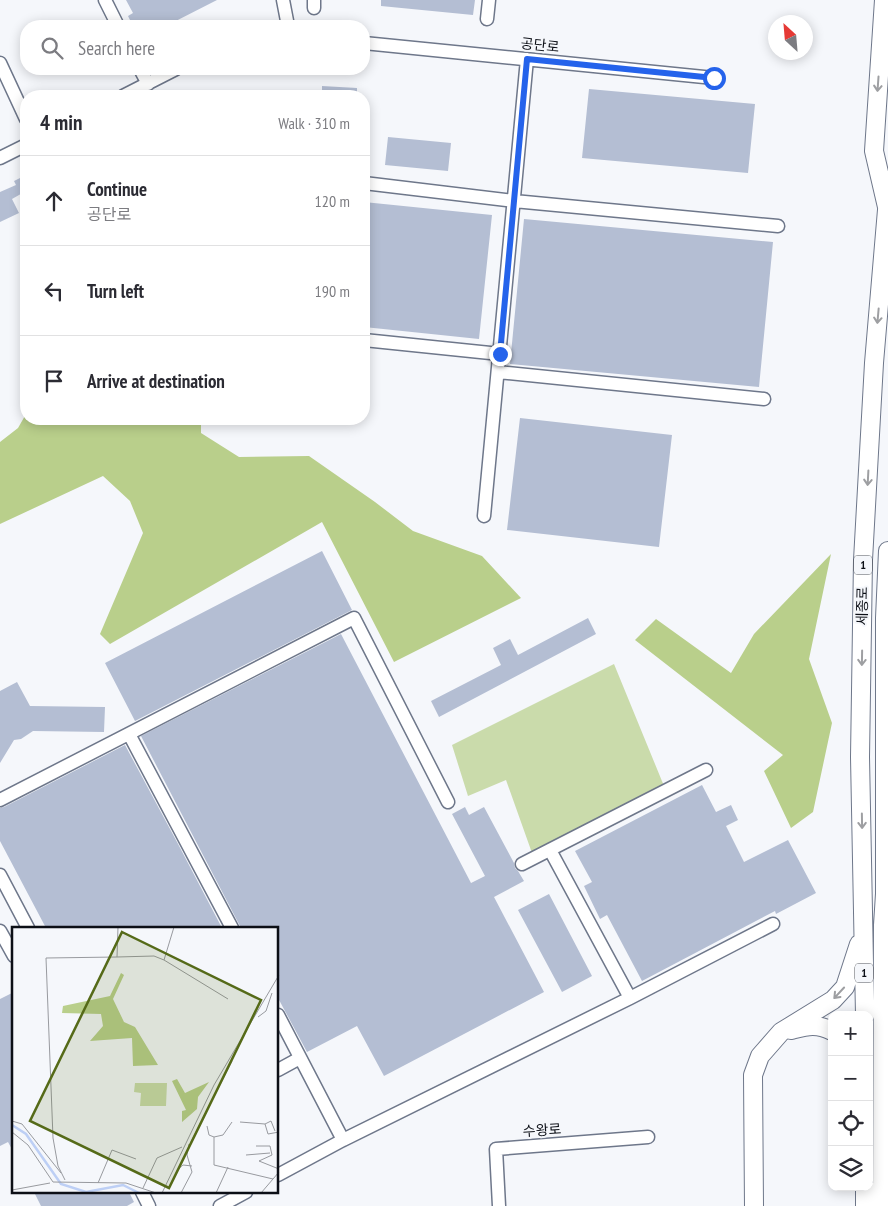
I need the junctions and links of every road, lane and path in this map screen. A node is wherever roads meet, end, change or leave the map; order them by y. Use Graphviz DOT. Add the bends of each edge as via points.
graph roads {
  1 [pos="105,0"];
  2 [pos="283,0"];
  3 [pos="489,0"];
  4 [pos="884,0"];
  5 [pos="487,19"];
  6 [pos="115,20"];
  7 [pos="287,20"];
  8 [pos="370,44"];
  9 [pos="527,59"];
  10 [pos="0,63"];
  11 [pos="143,75"];
  12 [pos="165,75"];
  13 [pos="714,78"];
  14 [pos="148,84"];
  15 [pos="136,90"];
  16 [pos="20,105"];
  17 [pos="20,148"];
  18 [pos="0,158"];
  19 [pos="370,184"];
  20 [pos="514,201"];
  21 [pos="888,202"];
  22 [pos="778,226"];
  23 [pos="370,341"];
  24 [pos="500,354"];
  25 [pos="498,372"];
  26 [pos="764,399"];
  27 [pos="484,516"];
  28 [pos="888,551"];
  29 [pos="129,734"];
  30 [pos="706,770"];
  31 [pos="0,800"];
  32 [pos="448,802"];
  33 [pos="550,850"];
  34 [pos="522,864"];
  35 [pos="0,875"];
  36 [pos="774,924"];
  37 [pos="883,925"];
  38 [pos="27,927"];
  39 [pos="231,927"];
  40 [pos="0,931"];
  41 [pos="864,932"];
  42 [pos="888,950"];
  43 [pos="12,952"];
  44 [pos="630,998"];
  45 [pos="865,1011"];
  46 [pos="279,1017"];
  47 [pos="828,1029"];
  48 [pos="781,1032"];
  49 [pos="300,1058"];
  50 [pos="279,1069"];
  51 [pos="885,1082"];
  52 [pos="648,1137"];
  53 [pos="344,1140"];
  54 [pos="279,1174"];
  55 [pos="865,1191"];
  56 [pos="143,1194"];
  57 [pos="229,1196"];
  58 [pos="150,1206"];
  59 [pos="220,1206"];
  60 [pos="499,1206"];
  61 [pos="754,1206"];
  62 [pos="865,1206"];
  63 [pos="882,1206"];
  1 -- 6 [label="street"];
  2 -- 7 [label="street"];
  3 -- 5 [label="street"];
  4 -- 21 [label="highway, 세종로, one-way" via="874,151"];
  8 -- 9 [label="street, 공단로"];
  9 -- 13 [label="street, 공단로"];
  9 -- 20 [label="street"];
  10 -- 16 [label="street"];
  11 -- 14 [label="street"];
  12 -- 14 [label="street"];
  14 -- 15 [label="street"];
  17 -- 18 [label="street"];
  19 -- 20 [label="street"];
  20 -- 22 [label="street"];
  20 -- 24 [label="street"];
  21 -- 41 [label="highway, 세종로 / 1, one-way" via="874,363 863,560 860,757"];
  23 -- 24 [label="street"];
  24 -- 25 [label="street"];
  25 -- 26 [label="street"];
  25 -- 27 [label="street"];
  28 -- 37 [label="highway, 세종로 / 1"];
  29 -- 31 [label="street"];
  29 -- 32 [label="street" via="354,618"];
  29 -- 39 [label="street"];
  30 -- 33 [label="street"];
  33 -- 34 [label="street"];
  33 -- 44 [label="street"];
  35 -- 38 [label="street"];
  36 -- 44 [label="street"];
  37 -- 42 [label="highway"];
  37 -- 51 [label="highway, 세종로 / 1"];
  40 -- 43 [label="street"];
  41 -- 45 [label="highway, 세종로 / 1"];
  41 -- 48 [label="highway, one-way" via="845,987 833,1000"];
  44 -- 53 [label="street"];
  46 -- 49 [label="street"];
  47 -- 48 [label="highway" via="805,1026"];
  48 -- 61 [label="highway" via="760,1056 753,1075"];
  49 -- 50 [label="street"];
  49 -- 53 [label="street"];
  51 -- 63 [label="highway, 세종로 / 1"];
  52 -- 60 [label="street, 수왕로" via="496,1148"];
  53 -- 54 [label="street"];
  55 -- 62 [label="highway"];
  56 -- 58 [label="street"];
  57 -- 59 [label="street"];
}
